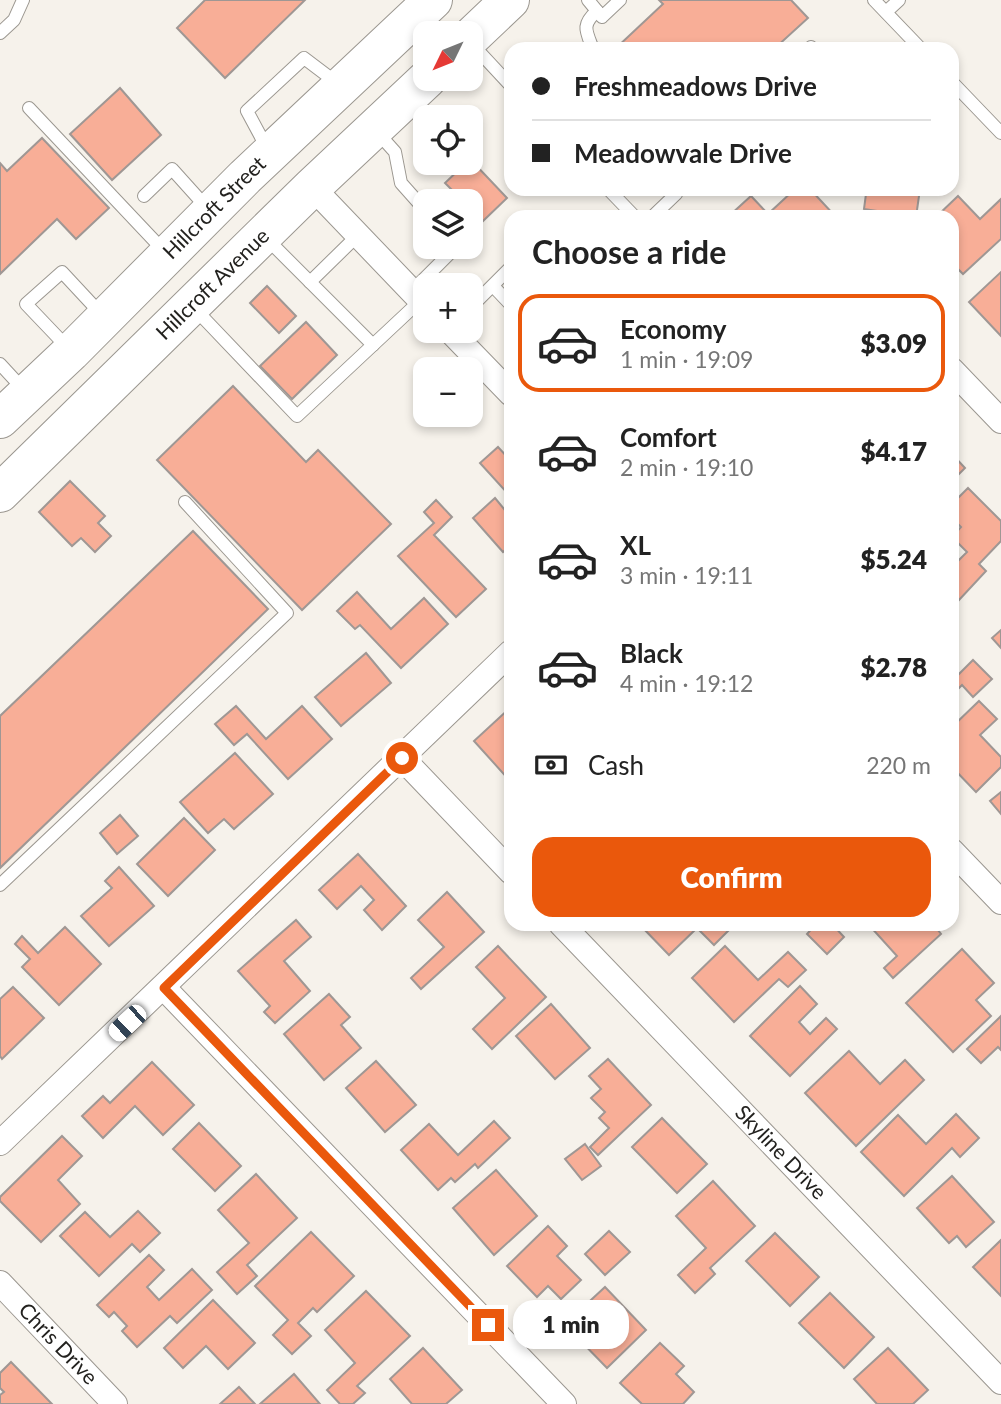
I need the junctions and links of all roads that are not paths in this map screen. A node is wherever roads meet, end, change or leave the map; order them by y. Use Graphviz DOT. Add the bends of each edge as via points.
graph roads {
  1 [pos="23,0"];
  2 [pos="510,0"];
  3 [pos="588,0"];
  4 [pos="621,0"];
  5 [pos="874,0"];
  6 [pos="899,0"];
  7 [pos="426,2"];
  8 [pos="597,10"];
  9 [pos="886,12"];
  10 [pos="483,26"];
  11 [pos="0,33"];
  12 [pos="590,42"];
  13 [pos="914,42"];
  14 [pos="483,56"];
  15 [pos="504,78"];
  16 [pos="959,89"];
  17 [pos="414,91"];
  18 [pos="29,108"];
  19 [pos="374,128"];
  20 [pos="1001,133"];
  21 [pos="312,187"];
  22 [pos="144,196"];
  23 [pos="615,196"];
  24 [pos="674,196"];
  25 [pos="413,197"];
  26 [pos="628,210"];
  27 [pos="659,210"];
  28 [pos="211,211"];
  29 [pos="358,234"];
  30 [pos="263,235"];
  31 [pos="168,255"];
  32 [pos="504,274"];
  33 [pos="310,282"];
  34 [pos="493,286"];
  35 [pos="413,293"];
  36 [pos="483,296"];
  37 [pos="504,297"];
  38 [pos="192,305"];
  39 [pos="413,305"];
  40 [pos="104,318"];
  41 [pos="462,343"];
  42 [pos="373,345"];
  43 [pos="71,352"];
  44 [pos="0,364"];
  45 [pos="959,377"];
  46 [pos="504,387"];
  47 [pos="14,406"];
  48 [pos="1001,421"];
  49 [pos="0,493"];
  50 [pos="185,502"];
  51 [pos="504,659"];
  52 [pos="402,758"];
  53 [pos="959,858"];
  54 [pos="504,865"];
  55 [pos="0,885"];
  56 [pos="1001,902"];
  57 [pos="568,931"];
  58 [pos="164,988"];
  59 [pos="0,1143"];
  60 [pos="0,1283"];
  61 [pos="1001,1382"];
  62 [pos="115,1404"];
  63 [pos="564,1404"];
  1 -- 11 [label="lane" via="14,20"];
  2 -- 10 [label="main road"];
  3 -- 8 [label="lane"];
  4 -- 8 [label="lane" via="602,17"];
  5 -- 9 [label="lane"];
  6 -- 9 [label="lane"];
  7 -- 28 [label="main road, Hillcroft Street"];
  8 -- 12 [label="lane" via="587,19"];
  9 -- 13 [label="lane"];
  14 -- 15 [label="lane"];
  16 -- 20 [label="lane"];
  17 -- 19 [label="main road, Hillcroft Avenue"];
  18 -- 31 [label="lane"];
  19 -- 21 [label="main road, Hillcroft Avenue"];
  19 -- 25 [label="lane" via="395,152 401,183"];
  21 -- 29 [label="street"];
  21 -- 30 [label="main road, Hillcroft Avenue"];
  22 -- 28 [label="lane" via="172,169"];
  23 -- 26 [label="lane"];
  24 -- 27 [label="lane"];
  28 -- 31 [label="main road, Hillcroft Street"];
  29 -- 33 [label="lane"];
  29 -- 35 [label="street"];
  30 -- 33 [label="lane"];
  30 -- 38 [label="main road, Hillcroft Avenue"];
  31 -- 40 [label="main road, Hillcroft Street"];
  32 -- 34 [label="lane"];
  33 -- 42 [label="lane"];
  34 -- 36 [label="lane"];
  34 -- 37 [label="lane"];
  38 -- 42 [label="lane" via="298,416"];
  38 -- 49 [label="main road, Hillcroft Avenue"];
  39 -- 42 [label="lane"];
  40 -- 43 [label="main road, Hillcroft Street"];
  40 -- 43 [label="lane" via="62,272 26,304"];
  41 -- 46 [label="street"];
  43 -- 47 [label="main road, Hillcroft Street"];
  44 -- 47 [label="lane"];
  45 -- 48 [label="street"];
  50 -- 55 [label="lane" via="287,613"];
  51 -- 52 [label="street"];
  52 -- 54 [label="street"];
  52 -- 58 [label="street"];
  53 -- 56 [label="street"];
  57 -- 61 [label="street, Skyline Drive"];
  58 -- 59 [label="street"];
  58 -- 63 [label="street"];
  60 -- 62 [label="street, Chris Drive"];
}
